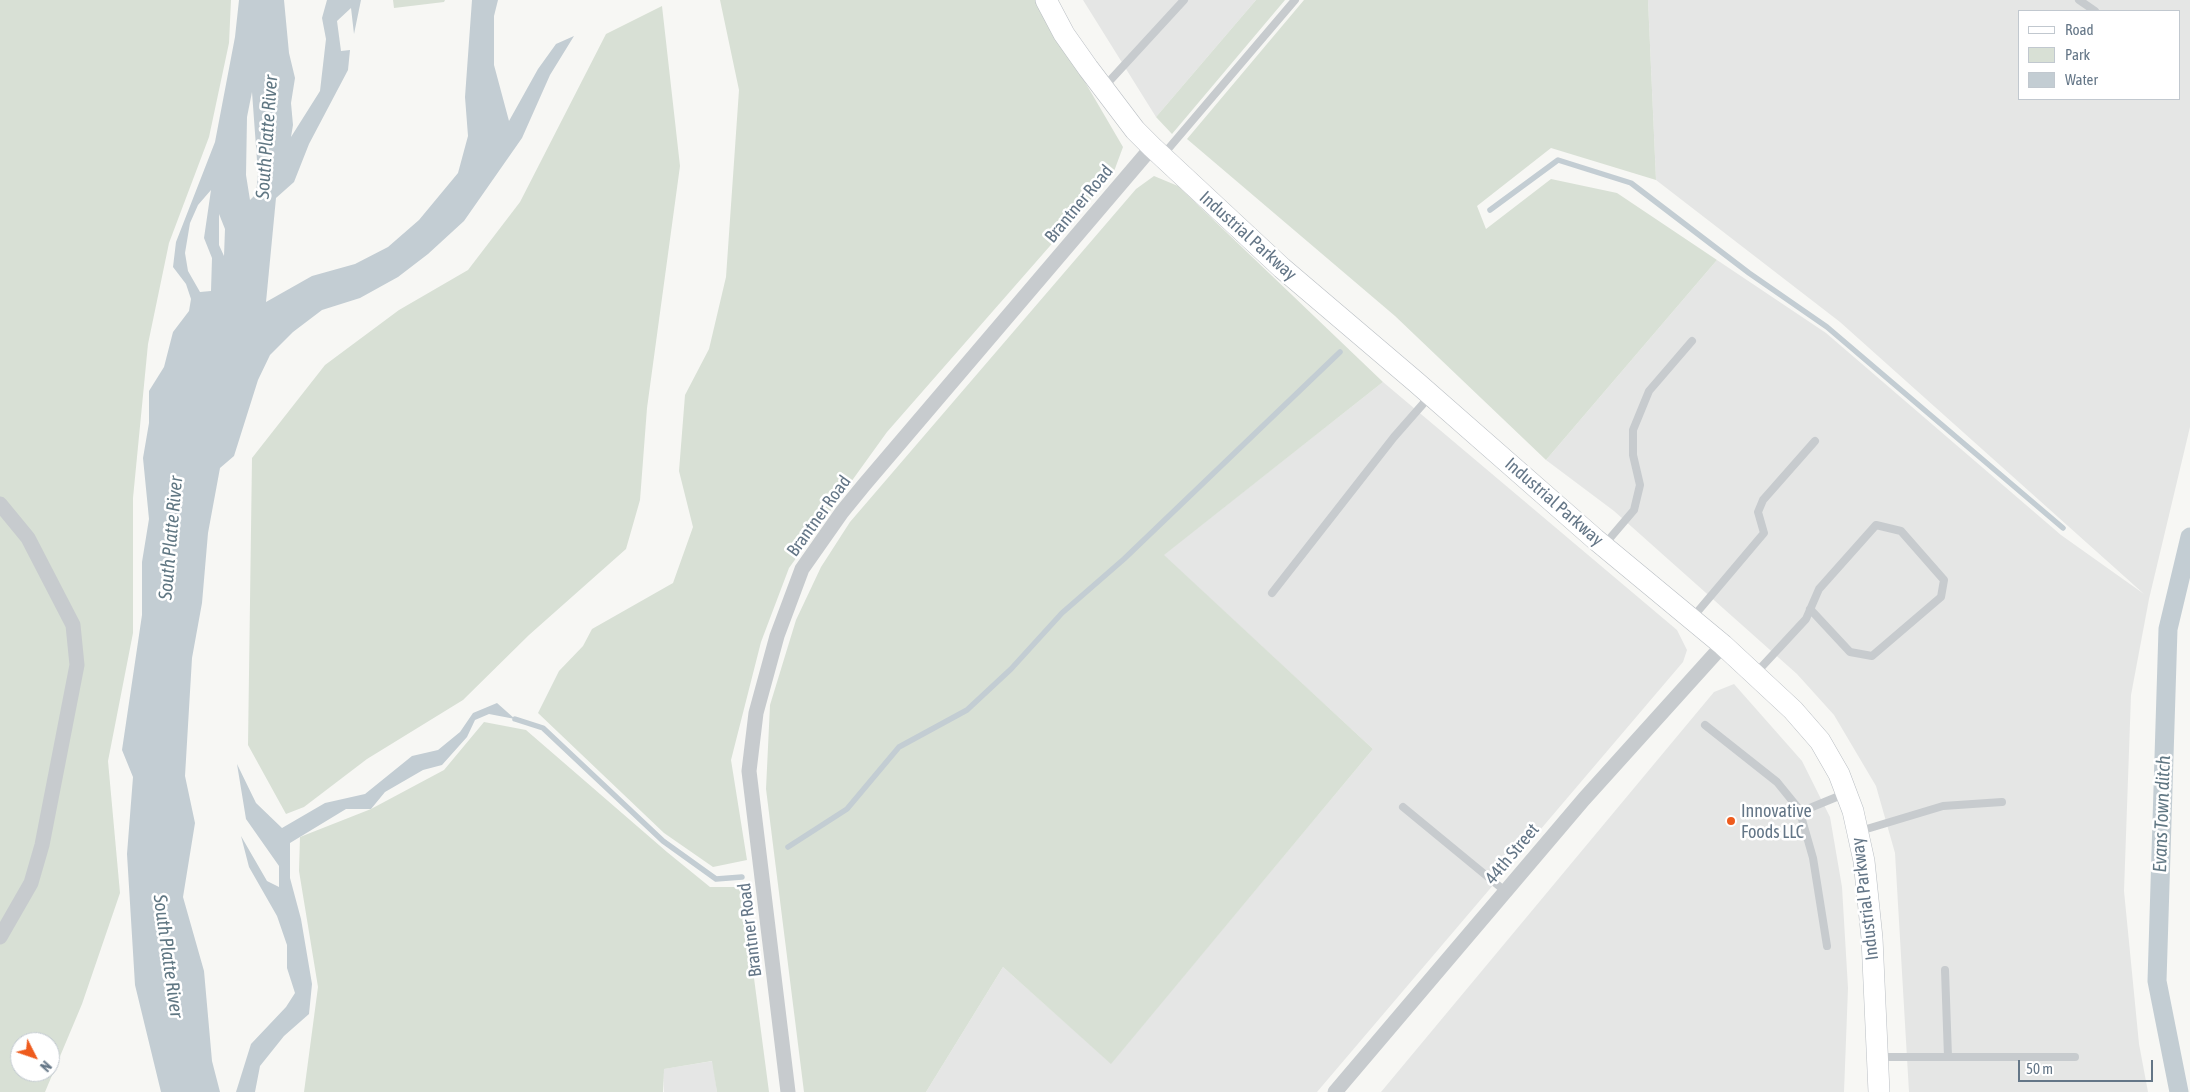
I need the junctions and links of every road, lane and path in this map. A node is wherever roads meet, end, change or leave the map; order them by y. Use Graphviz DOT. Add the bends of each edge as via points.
graph roads {
  1 [pos="1046,0"];
  2 [pos="1184,0"];
  3 [pos="1295,0"];
  4 [pos="2079,0"];
  5 [pos="2094,10"];
  6 [pos="1103,88"];
  7 [pos="1157,152"];
  8 [pos="1692,341"];
  9 [pos="1431,395"];
  10 [pos="1815,441"];
  11 [pos="0,504"];
  12 [pos="1604,546"];
  13 [pos="1272,593"];
  14 [pos="1810,609"];
  15 [pos="1691,618"];
  16 [pos="1723,645"];
  17 [pos="1755,674"];
  18 [pos="1705,725"];
  19 [pos="1846,793"];
  20 [pos="2002,802"];
  21 [pos="1402,808"];
  22 [pos="1800,812"];
  23 [pos="1858,832"];
  24 [pos="1505,891"];
  25 [pos="0,937"];
  26 [pos="1827,946"];
  27 [pos="1945,970"];
  28 [pos="1878,1057"];
  29 [pos="1948,1057"];
  30 [pos="2075,1057"];
  31 [pos="788,1092"];
  32 [pos="1335,1092"];
  33 [pos="1879,1092"];
  1 -- 6 [label="street, Industrial Parkway" via="1064,34"];
  2 -- 6 [label="lane"];
  3 -- 7 [label="lane"];
  4 -- 5 [label="lane"];
  6 -- 7 [label="street, Industrial Parkway" via="1135,130"];
  7 -- 9 [label="street, Industrial Parkway" via="1282,268"];
  7 -- 31 [label="street, Brantner Road" via="858,492 802,569 777,636 756,713 749,771"];
  8 -- 12 [label="lane" via="1649,391 1633,430 1633,455 1640,485 1634,510"];
  9 -- 12 [label="street, Industrial Parkway"];
  9 -- 13 [label="lane"];
  10 -- 15 [label="lane" via="1763,500 1758,512 1764,533"];
  11 -- 25 [label="street" via="28,538 73,625 77,665 32,883"];
  12 -- 15 [label="street, Industrial Parkway"];
  14 -- 14 [label="lane" via="1819,588 1876,525 1901,531 1944,580 1942,597 1872,656 1850,652"];
  14 -- 17 [label="lane" via="1806,619"];
  15 -- 16 [label="street, Industrial Parkway"];
  16 -- 17 [label="street, Industrial Parkway"];
  16 -- 24 [label="street, 44th Street"];
  17 -- 19 [label="street, Industrial Parkway" via="1820,741"];
  18 -- 22 [label="lane" via="1778,782"];
  19 -- 22 [label="lane"];
  19 -- 23 [label="street, Industrial Parkway"];
  20 -- 23 [label="lane" via="1943,806"];
  21 -- 24 [label="lane"];
  22 -- 26 [label="lane" via="1813,858"];
  23 -- 28 [label="street, Industrial Parkway" via="1868,890"];
  24 -- 32 [label="street, 44th Street"];
  27 -- 29 [label="lane"];
  28 -- 29 [label="lane"];
  28 -- 33 [label="street, Industrial Parkway"];
  29 -- 30 [label="lane"];
}
